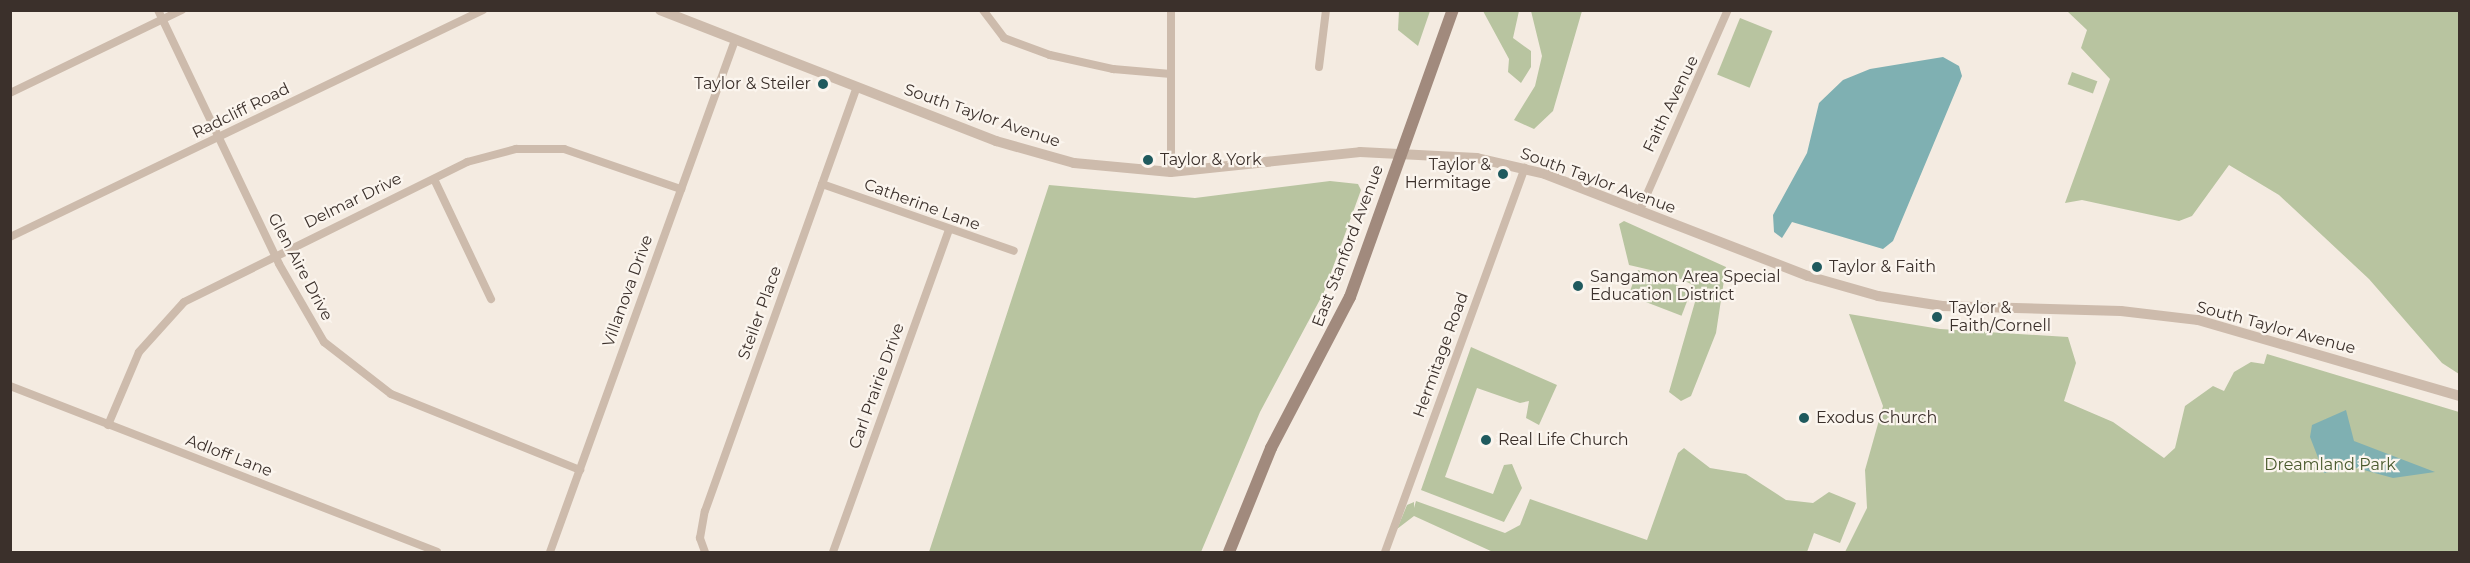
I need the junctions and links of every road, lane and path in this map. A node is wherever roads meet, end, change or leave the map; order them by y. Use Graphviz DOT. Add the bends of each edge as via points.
graph roads {
  1 [pos="158,10"];
  2 [pos="182,10"];
  3 [pos="483,10"];
  4 [pos="660,10"];
  5 [pos="983,10"];
  6 [pos="1171,10"];
  7 [pos="1326,10"];
  8 [pos="1453,10"];
  9 [pos="1728,10"];
  10 [pos="162,20"];
  11 [pos="735,40"];
  12 [pos="1319,67"];
  13 [pos="1171,74"];
  14 [pos="857,87"];
  15 [pos="10,93"];
  16 [pos="219,138"];
  17 [pos="1403,152"];
  18 [pos="1525,168"];
  19 [pos="1171,172"];
  20 [pos="434,179"];
  21 [pos="822,184"];
  22 [pos="681,189"];
  23 [pos="1640,210"];
  24 [pos="949,230"];
  25 [pos="10,237"];
  26 [pos="1014,251"];
  27 [pos="275,255"];
  28 [pos="491,299"];
  29 [pos="10,386"];
  30 [pos="2460,396"];
  31 [pos="108,425"];
  32 [pos="580,470"];
  33 [pos="437,552"];
  34 [pos="550,552"];
  35 [pos="703,552"];
  36 [pos="833,552"];
  37 [pos="1229,552"];
  38 [pos="1385,552"];
  1 -- 10 [label="street, Glen Aire Drive"];
  2 -- 10 [label="street"];
  3 -- 16 [label="street, Radcliff Road"];
  4 -- 11 [label="street, South Taylor Avenue"];
  5 -- 13 [label="street" via="996,32 1012,41 1087,64"];
  6 -- 13 [label="street"];
  7 -- 12 [label="street"];
  8 -- 17 [label="main road, East Stanford Avenue"];
  9 -- 23 [label="street, Faith Avenue"];
  10 -- 15 [label="street"];
  10 -- 16 [label="street, Glen Aire Drive"];
  11 -- 14 [label="street, South Taylor Avenue"];
  11 -- 22 [label="street, Villanova Drive"];
  13 -- 19 [label="street"];
  14 -- 19 [label="street, South Taylor Avenue" via="1045,156"];
  14 -- 21 [label="street, Steiler Place"];
  16 -- 25 [label="street, Radcliff Road"];
  16 -- 27 [label="street, Glen Aire Drive"];
  17 -- 18 [label="street, South Taylor Avenue" via="1452,154"];
  17 -- 19 [label="street, South Taylor Avenue"];
  17 -- 37 [label="main road, East Stanford Avenue" via="1350,297 1271,448"];
  18 -- 23 [label="street, South Taylor Avenue"];
  18 -- 38 [label="street, Hermitage Road"];
  20 -- 22 [label="street, Delmar Drive" via="490,155 540,147 582,152"];
  20 -- 27 [label="street, Delmar Drive"];
  20 -- 28 [label="street"];
  21 -- 24 [label="street, Catherine Lane"];
  21 -- 35 [label="street, Steiler Place" via="702,522"];
  22 -- 32 [label="street, Villanova Drive"];
  23 -- 30 [label="street, South Taylor Avenue" via="1808,276 1878,296 1951,307 2121,311 2198,320"];
  24 -- 26 [label="street, Catherine Lane"];
  24 -- 36 [label="street, Carl Prairie Drive"];
  27 -- 31 [label="street, Delmar Drive" via="203,289 167,317 140,352"];
  27 -- 32 [label="street, Glen Aire Drive" via="324,342 366,379 391,394"];
  29 -- 31 [label="street, Adloff Lane"];
  31 -- 33 [label="street, Adloff Lane"];
  32 -- 34 [label="street, Villanova Drive"];
}
